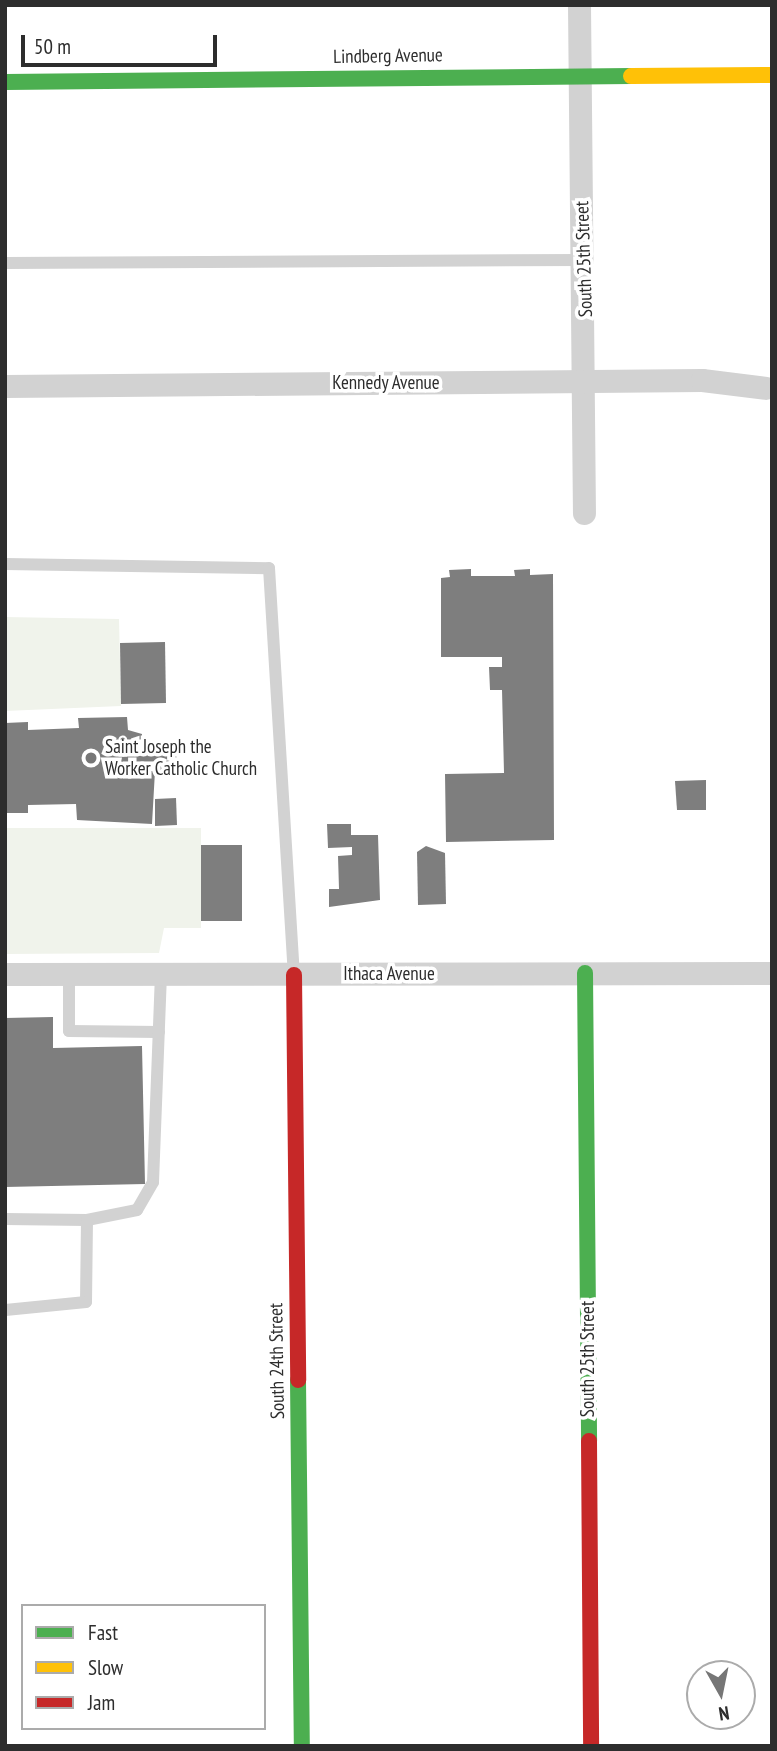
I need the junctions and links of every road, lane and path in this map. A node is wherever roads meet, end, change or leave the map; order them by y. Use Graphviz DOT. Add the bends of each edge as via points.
graph roads {
  1 [pos="579,5"];
  2 [pos="579,75"];
  3 [pos="772,75"];
  4 [pos="5,82"];
  5 [pos="584,260"];
  6 [pos="5,263"];
  7 [pos="587,381"];
  8 [pos="5,386"];
  9 [pos="766,388"];
  10 [pos="584,513"];
  11 [pos="5,564"];
  12 [pos="585,972"];
  13 [pos="772,973"];
  14 [pos="5,974"];
  15 [pos="69,974"];
  16 [pos="161,975"];
  17 [pos="294,975"];
  18 [pos="159,1032"];
  19 [pos="5,1219"];
  20 [pos="87,1220"];
  21 [pos="5,1310"];
  22 [pos="302,1746"];
  23 [pos="591,1746"];
  1 -- 2 [label="street, South 25th Street"];
  2 -- 3 [label="street, Lindberg Avenue"];
  2 -- 4 [label="street, Lindberg Avenue"];
  2 -- 5 [label="street, South 25th Street"];
  5 -- 6 [label="lane"];
  5 -- 7 [label="street, South 25th Street"];
  7 -- 8 [label="street, Kennedy Avenue"];
  7 -- 9 [label="street, Kennedy Avenue" via="702,380"];
  7 -- 10 [label="street, South 25th Street"];
  11 -- 17 [label="lane" via="269,568"];
  12 -- 13 [label="street, Ithaca Avenue"];
  12 -- 17 [label="street, Ithaca Avenue"];
  12 -- 23 [label="street, South 25th Street"];
  14 -- 15 [label="street, Ithaca Avenue"];
  15 -- 16 [label="street, Ithaca Avenue"];
  15 -- 18 [label="lane" via="69,1031"];
  16 -- 17 [label="street, Ithaca Avenue"];
  16 -- 18 [label="lane"];
  17 -- 22 [label="street, South 24th Street"];
  18 -- 20 [label="lane" via="153,1182 137,1210"];
  19 -- 20 [label="lane"];
  20 -- 21 [label="lane" via="86,1303"];
}
